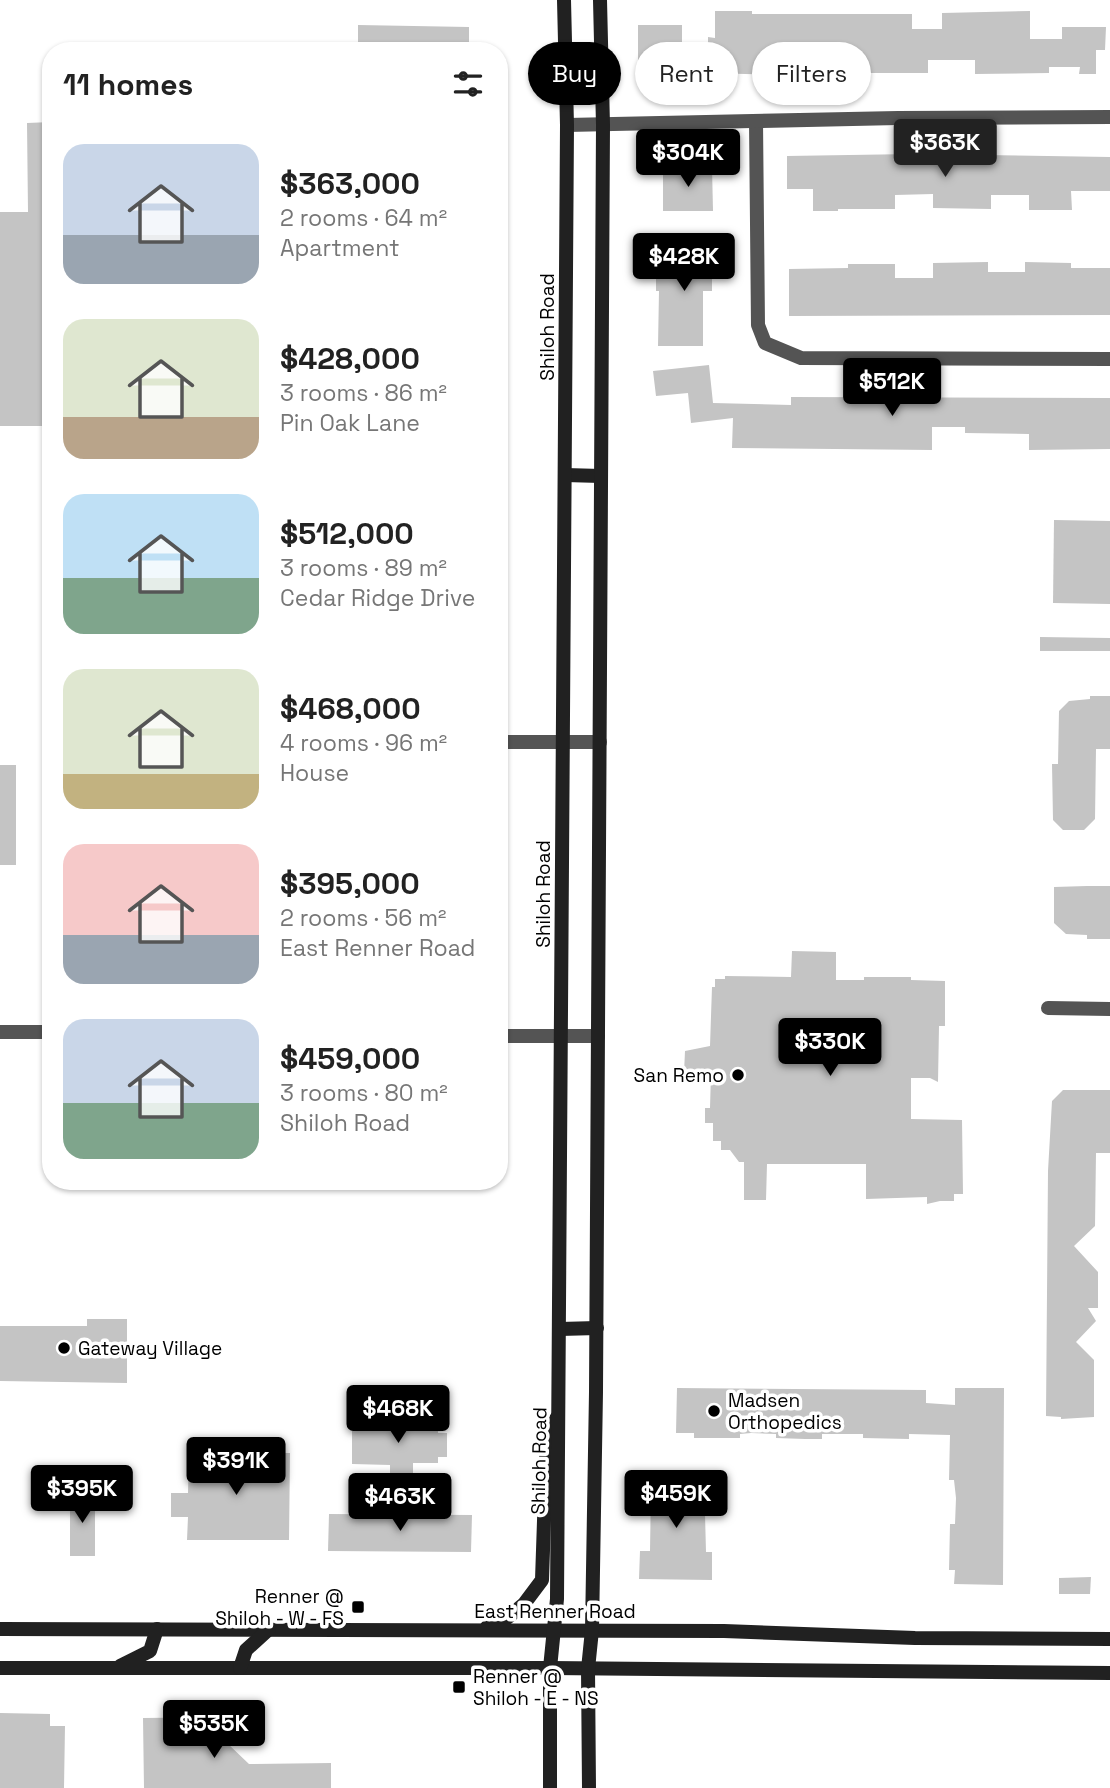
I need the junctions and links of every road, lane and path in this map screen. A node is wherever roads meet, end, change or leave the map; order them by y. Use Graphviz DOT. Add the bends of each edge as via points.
graph roads {
  1 [pos="564,0"];
  2 [pos="600,0"];
  3 [pos="1110,117"];
  4 [pos="756,121"];
  5 [pos="567,125"];
  6 [pos="603,125"];
  7 [pos="1110,359"];
  8 [pos="565,475"];
  9 [pos="601,475"];
  10 [pos="508,742"];
  11 [pos="561,742"];
  12 [pos="600,742"];
  13 [pos="1048,1008"];
  14 [pos="1110,1009"];
  15 [pos="0,1032"];
  16 [pos="42,1032"];
  17 [pos="508,1035"];
  18 [pos="562,1036"];
  19 [pos="598,1036"];
  20 [pos="597,1328"];
  21 [pos="559,1329"];
  22 [pos="559,1415"];
  23 [pos="0,1629"];
  24 [pos="157,1629"];
  25 [pos="269,1629"];
  26 [pos="474,1630"];
  27 [pos="554,1630"];
  28 [pos="592,1630"];
  29 [pos="1110,1639"];
  30 [pos="0,1668"];
  31 [pos="116,1668"];
  32 [pos="240,1668"];
  33 [pos="550,1668"];
  34 [pos="588,1669"];
  35 [pos="1110,1673"];
  36 [pos="550,1788"];
  37 [pos="589,1788"];
  1 -- 5 [label="main road, Shiloh Road"];
  2 -- 6 [label="main road"];
  3 -- 4 [label="street"];
  4 -- 6 [label="street"];
  4 -- 7 [label="street" via="758,325 765,343 801,358"];
  5 -- 6 [label="street"];
  5 -- 8 [label="main road, Shiloh Road"];
  6 -- 9 [label="main road"];
  8 -- 9 [label="main road"];
  8 -- 11 [label="main road, Shiloh Road"];
  9 -- 12 [label="main road"];
  10 -- 11 [label="street"];
  11 -- 12 [label="street"];
  11 -- 18 [label="main road, Shiloh Road"];
  12 -- 19 [label="main road"];
  13 -- 14 [label="street"];
  15 -- 16 [label="street"];
  17 -- 18 [label="street"];
  18 -- 19 [label="street"];
  18 -- 21 [label="main road, Shiloh Road"];
  19 -- 20 [label="main road"];
  20 -- 21 [label="main road"];
  20 -- 28 [label="main road"];
  21 -- 22 [label="main road, Shiloh Road"];
  22 -- 26 [label="main road" via="547,1432 542,1580 524,1604 501,1623"];
  22 -- 27 [label="main road, Shiloh Road"];
  23 -- 24 [label="main road, East Renner Road"];
  24 -- 25 [label="main road, East Renner Road"];
  24 -- 31 [label="main road" via="150,1651"];
  25 -- 26 [label="main road, East Renner Road"];
  25 -- 32 [label="main road" via="246,1650"];
  26 -- 27 [label="main road, East Renner Road"];
  27 -- 28 [label="main road, East Renner Road"];
  27 -- 33 [label="main road, Shiloh Road"];
  28 -- 29 [label="main road, East Renner Road"];
  28 -- 34 [label="main road"];
  30 -- 31 [label="main road"];
  31 -- 32 [label="main road"];
  32 -- 33 [label="main road"];
  33 -- 34 [label="main road"];
  33 -- 36 [label="main road, Shiloh Road"];
  34 -- 35 [label="main road"];
  34 -- 37 [label="main road"];
}
